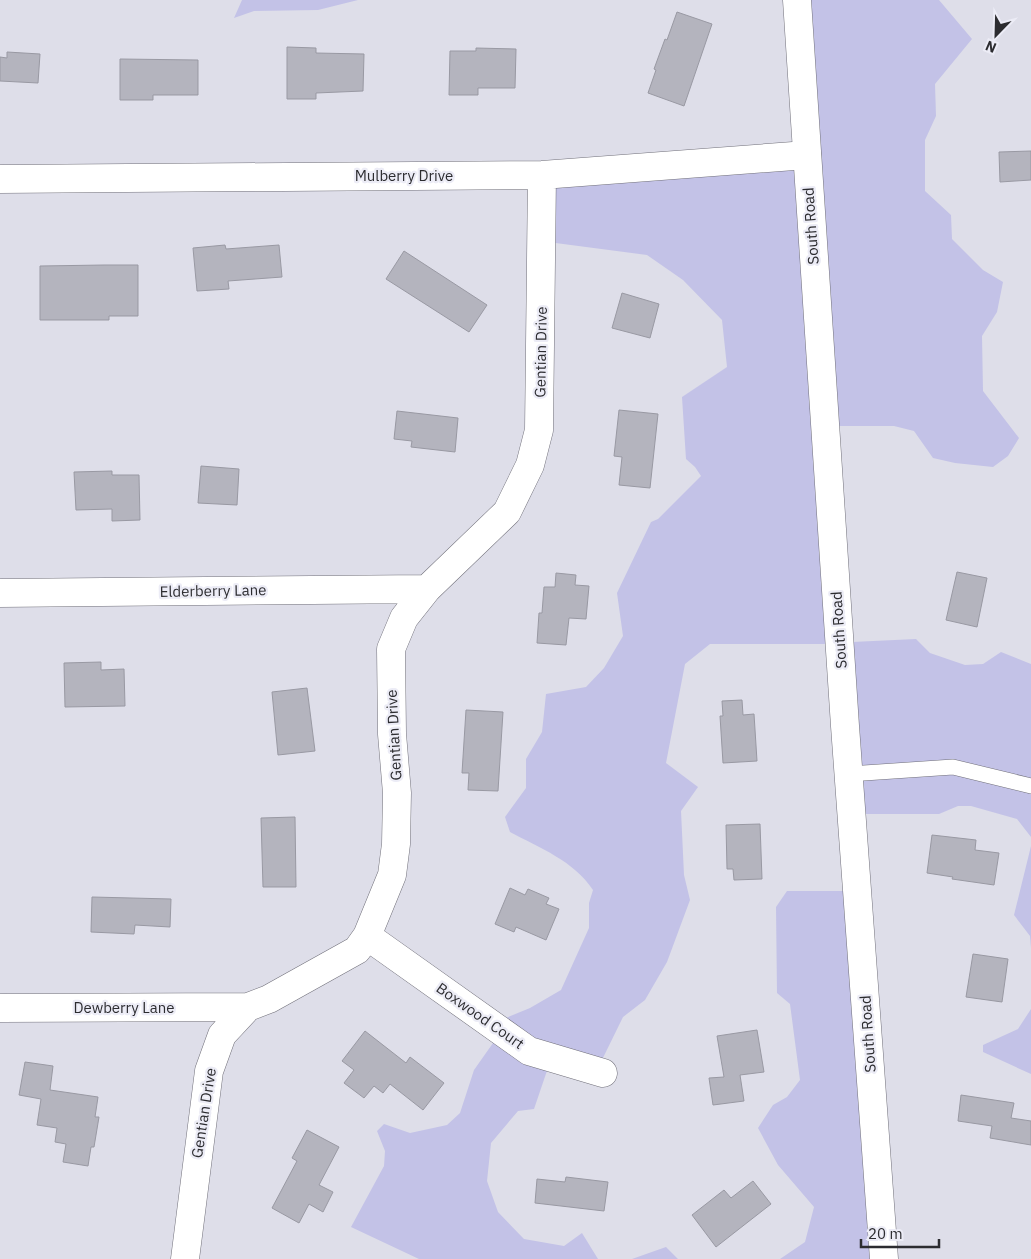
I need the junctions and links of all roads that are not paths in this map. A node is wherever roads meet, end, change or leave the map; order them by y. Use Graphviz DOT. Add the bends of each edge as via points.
graph roads {
  1 [pos="797,0"];
  2 [pos="807,155"];
  3 [pos="542,175"];
  4 [pos="0,179"];
  5 [pos="427,589"];
  6 [pos="0,593"];
  7 [pos="849,774"];
  8 [pos="1031,786"];
  9 [pos="367,936"];
  10 [pos="248,1007"];
  11 [pos="0,1008"];
  12 [pos="603,1073"];
  13 [pos="184,1259"];
  14 [pos="884,1259"];
  1 -- 2 [label="street, South Road"];
  2 -- 3 [label="street, Mulberry Drive"];
  2 -- 7 [label="street, South Road"];
  3 -- 4 [label="street, Mulberry Drive"];
  3 -- 5 [label="street, Gentian Drive" via="539,430 530,465 507,512"];
  5 -- 6 [label="street, Elderberry Lane"];
  5 -- 9 [label="street, Gentian Drive" via="404,618 391,649 396,844 392,876"];
  7 -- 8 [label="lane" via="953,767"];
  7 -- 14 [label="street, South Road"];
  9 -- 10 [label="street, Gentian Drive" via="357,950 270,999"];
  9 -- 12 [label="street, Boxwood Court" via="529,1051"];
  10 -- 11 [label="street, Dewberry Lane"];
  10 -- 13 [label="street, Gentian Drive" via="222,1035 209,1071"];
}
